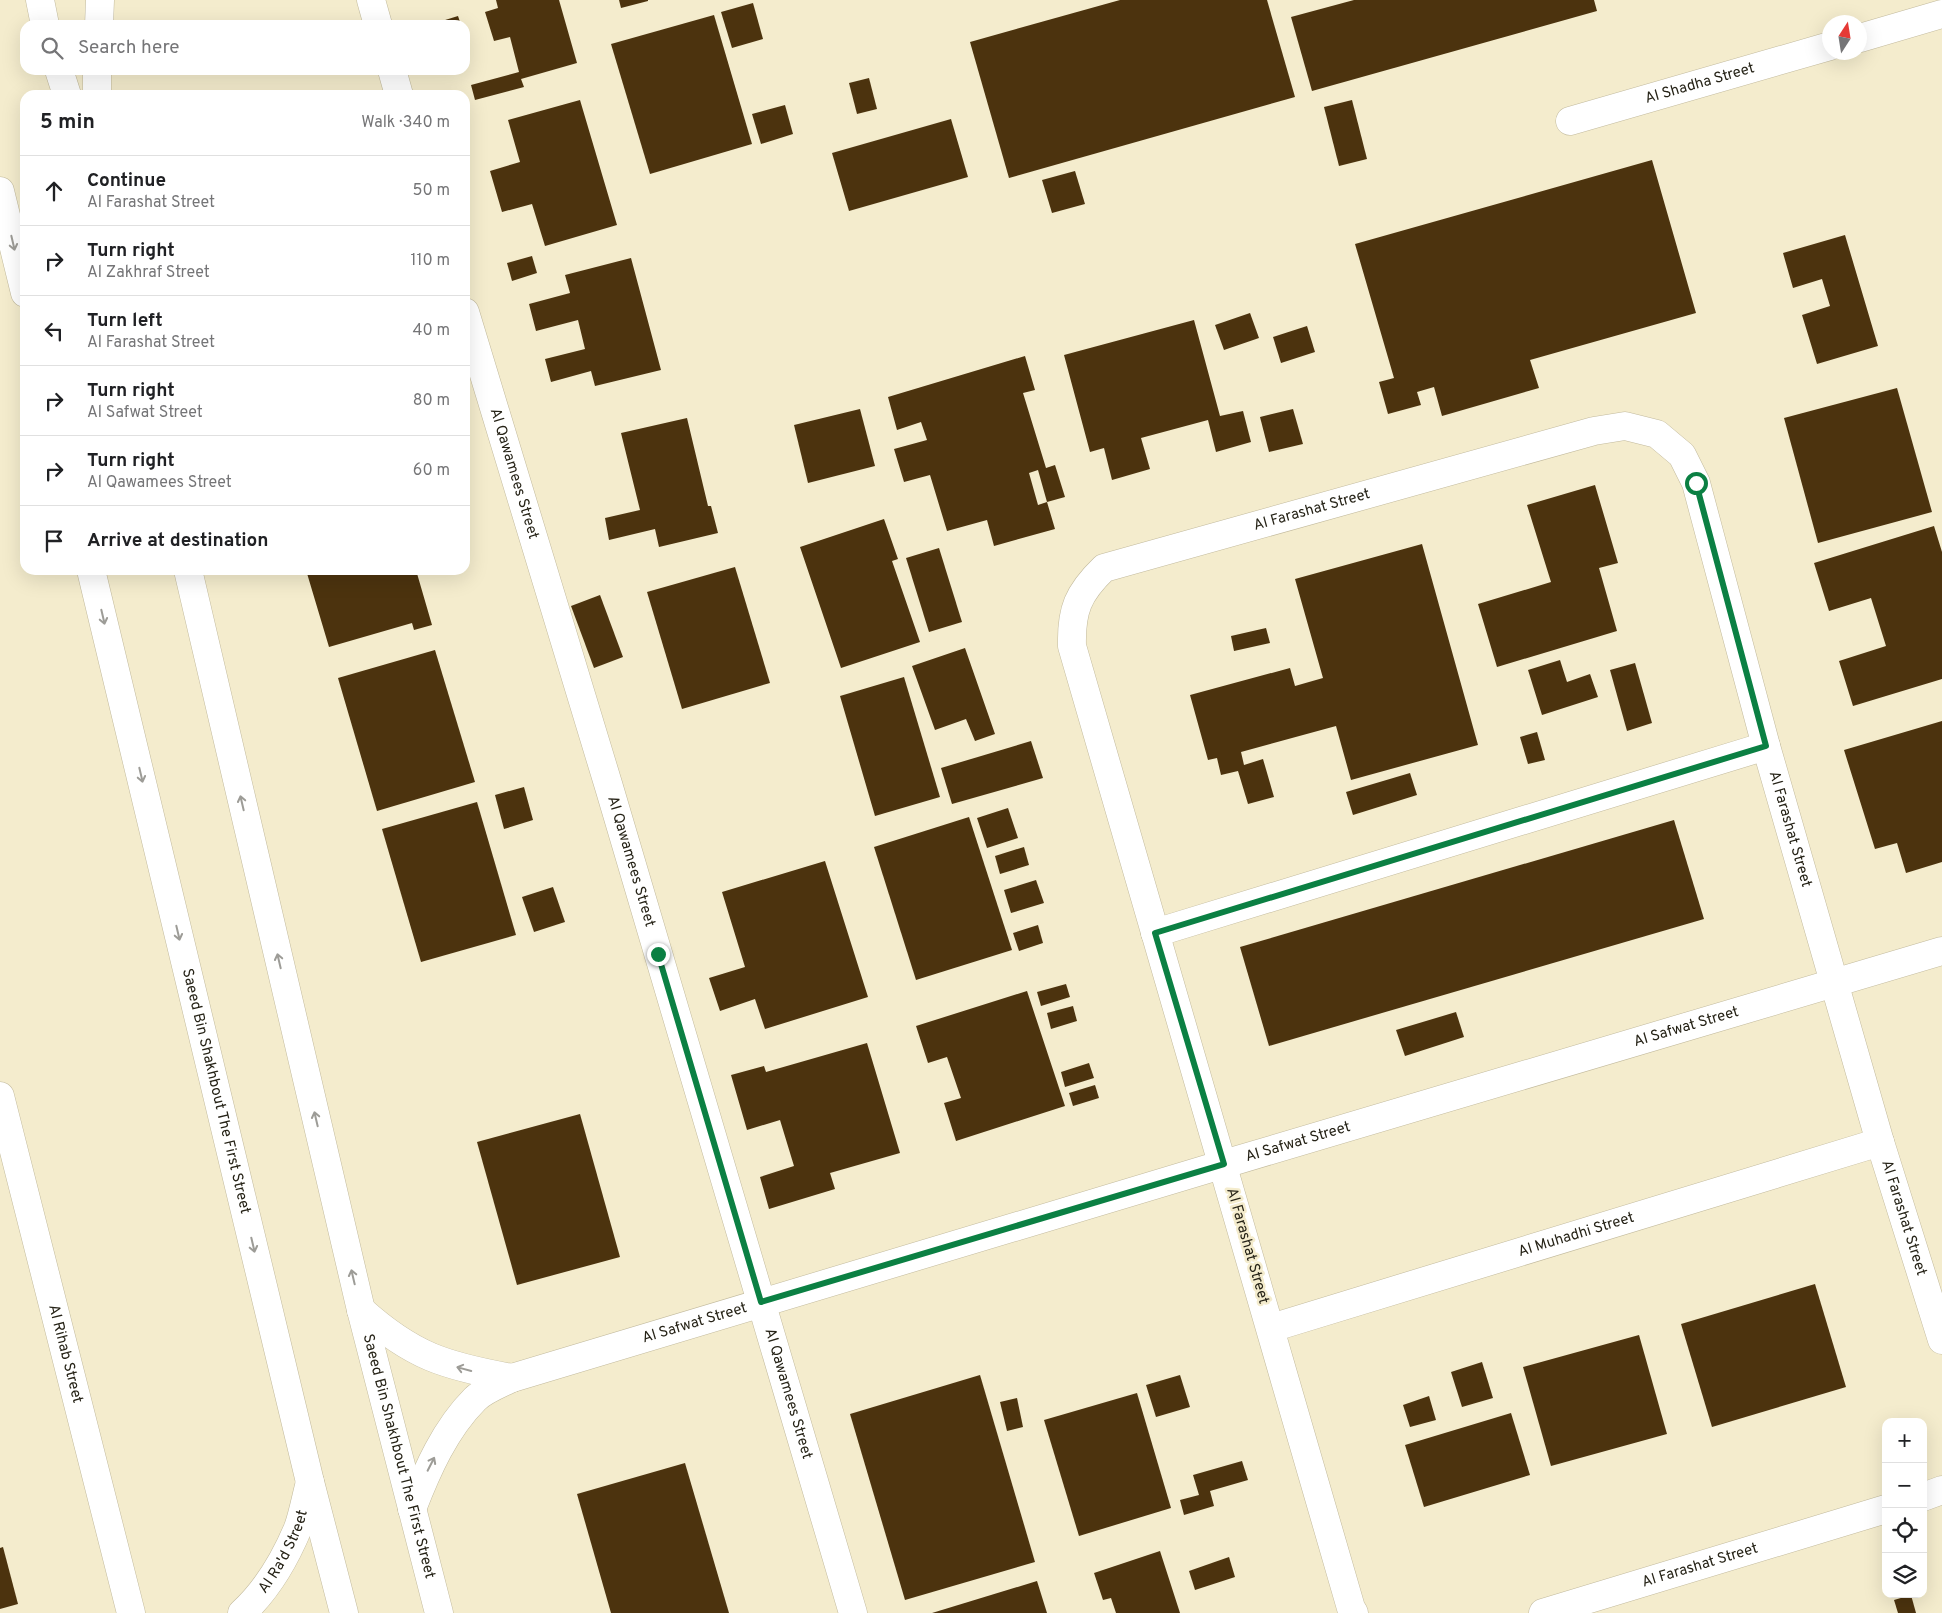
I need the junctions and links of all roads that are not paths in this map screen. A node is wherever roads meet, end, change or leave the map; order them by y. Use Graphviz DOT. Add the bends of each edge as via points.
graph roads {
  1 [pos="40,0"];
  2 [pos="100,0"];
  3 [pos="371,0"];
  4 [pos="1942,14"];
  5 [pos="44,20"];
  6 [pos="99,20"];
  7 [pos="377,20"];
  8 [pos="1867,36"];
  9 [pos="1822,48"];
  10 [pos="61,75"];
  11 [pos="97,75"];
  12 [pos="393,75"];
  13 [pos="65,90"];
  14 [pos="97,90"];
  15 [pos="398,90"];
  16 [pos="1570,121"];
  17 [pos="0,193"];
  18 [pos="20,273"];
  19 [pos="470,328"];
  20 [pos="92,575"];
  21 [pos="189,575"];
  22 [pos="1766,746"];
  23 [pos="1155,933"];
  24 [pos="1942,951"];
  25 [pos="1834,982"];
  26 [pos="0,1096"];
  27 [pos="1880,1142"];
  28 [pos="1224,1164"];
  29 [pos="761,1302"];
  30 [pos="361,1310"];
  31 [pos="1271,1328"];
  32 [pos="1942,1340"];
  33 [pos="512,1378"];
  34 [pos="310,1482"];
  35 [pos="1942,1490"];
  36 [pos="1927,1496"];
  37 [pos="412,1509"];
  38 [pos="1882,1510"];
  39 [pos="130,1613"];
  40 [pos="242,1613"];
  41 [pos="344,1613"];
  42 [pos="439,1613"];
  43 [pos="853,1613"];
  44 [pos="1354,1613"];
  45 [pos="1543,1613"];
  1 -- 5 [label="street"];
  2 -- 6 [label="street"];
  3 -- 7 [label="street"];
  4 -- 8 [label="street"];
  9 -- 16 [label="street, Al Shadha Street"];
  10 -- 13 [label="street"];
  11 -- 14 [label="street"];
  12 -- 15 [label="street"];
  17 -- 18 [label="street, one-way"];
  19 -- 29 [label="street, Al Qawamees Street"];
  20 -- 34 [label="street, Saeed Bin Shakhbout The First Street, one-way"];
  30 -- 21 [label="street, Saeed Bin Shakhbout The First Street, one-way"];
  22 -- 23 [label="street"];
  22 -- 23 [label="street, Al Farashat Street" via="1696,483 1682,455 1657,434 1625,426 1594,431 1104,568 1088,584 1077,602 1072,646"];
  22 -- 25 [label="street, Al Farashat Street"];
  23 -- 28 [label="street, Al Farashat Street"];
  24 -- 25 [label="street, Al Safwat Street"];
  25 -- 27 [label="street, Al Farashat Street"];
  25 -- 28 [label="street, Al Safwat Street"];
  26 -- 39 [label="street, Al Rihab Street"];
  27 -- 31 [label="street, Al Muhadhi Street"];
  27 -- 32 [label="street, Al Farashat Street"];
  28 -- 29 [label="street, Al Safwat Street"];
  28 -- 31 [label="street, Al Farashat Street"];
  29 -- 33 [label="street, Al Safwat Street"];
  29 -- 43 [label="street, Al Qawamees Street"];
  33 -- 30 [label="street, Al Safwat Street, one-way" via="439,1361 384,1331"];
  30 -- 37 [label="street, Saeed Bin Shakhbout The First Street"];
  31 -- 44 [label="street, Al Farashat Street"];
  37 -- 33 [label="street, Al Safwat Street, one-way" via="431,1464 456,1423 476,1398"];
  34 -- 40 [label="street, Al Ra'd Street" via="298,1527 278,1569"];
  34 -- 41 [label="street, Saeed Bin Shakhbout The First Street"];
  35 -- 36 [label="street"];
  37 -- 42 [label="street, Saeed Bin Shakhbout The First Street"];
  38 -- 45 [label="street, Al Farashat Street"];
}
